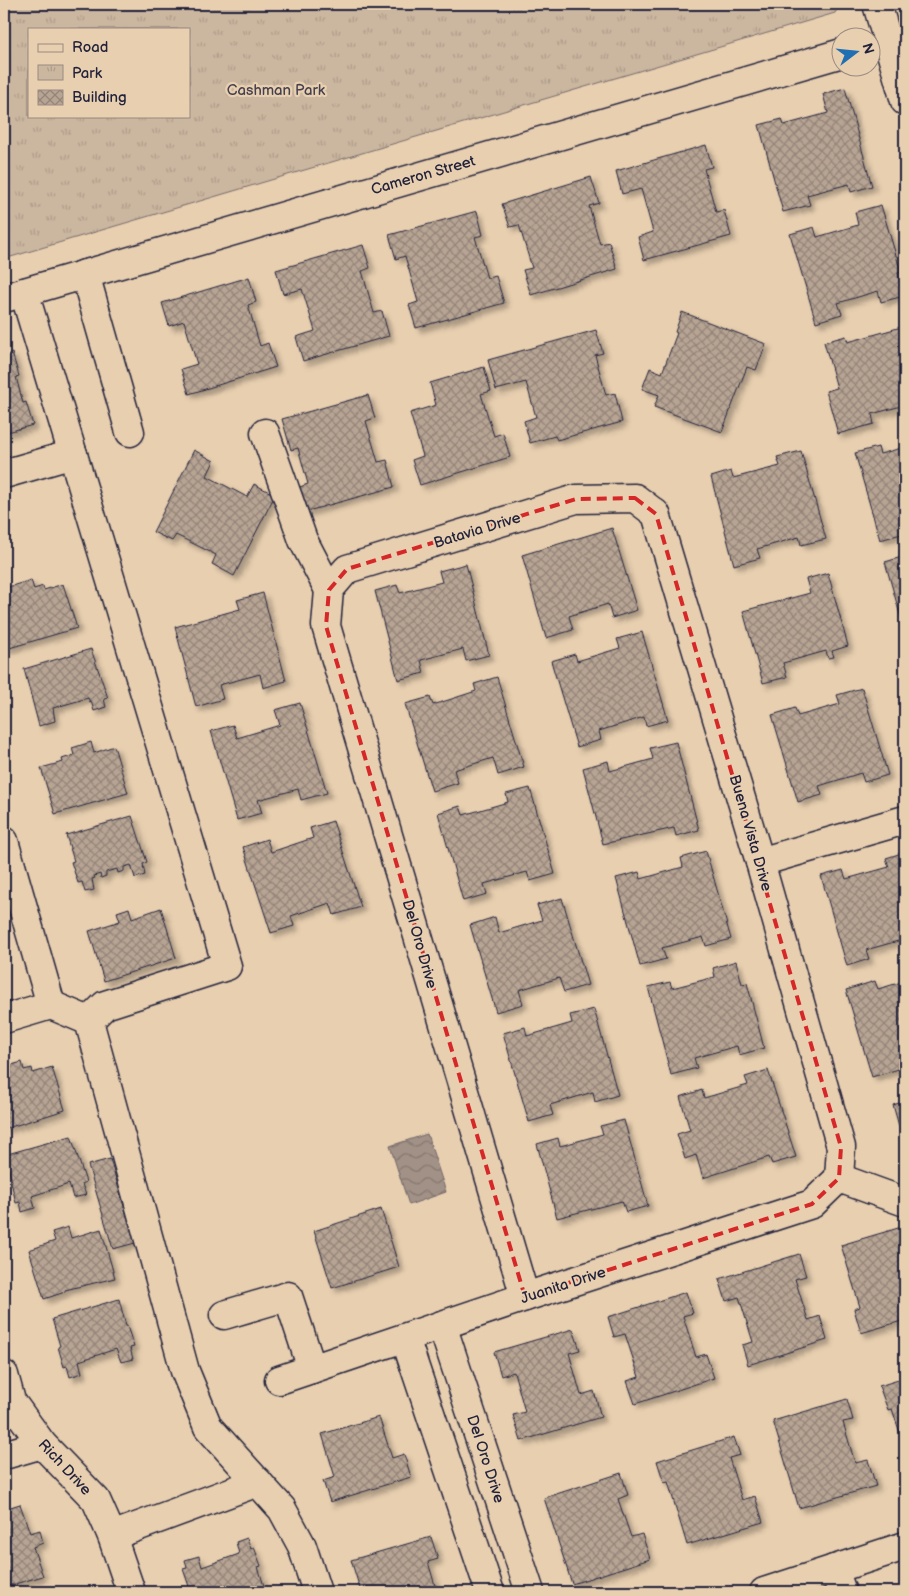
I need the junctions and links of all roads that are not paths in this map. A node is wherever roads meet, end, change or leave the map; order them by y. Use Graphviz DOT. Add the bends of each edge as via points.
graph roads {
  1 [pos="877,4"];
  2 [pos="879,28"];
  3 [pos="882,47"];
  4 [pos="832,56"];
  5 [pos="905,101"];
  6 [pos="85,274"];
  7 [pos="14,295"];
  8 [pos="130,432"];
  9 [pos="265,433"];
  10 [pos="73,454"];
  11 [pos="4,474"];
  12 [pos="636,498"];
  13 [pos="329,590"];
  14 [pos="905,820"];
  15 [pos="4,841"];
  16 [pos="760,862"];
  17 [pos="51,1005"];
  18 [pos="4,1019"];
  19 [pos="89,1021"];
  20 [pos="839,1178"];
  21 [pos="905,1202"];
  22 [pos="525,1297"];
  23 [pos="224,1315"];
  24 [pos="442,1325"];
  25 [pos="405,1338"];
  26 [pos="312,1369"];
  27 [pos="4,1374"];
  28 [pos="279,1380"];
  29 [pos="42,1444"];
  30 [pos="4,1455"];
  31 [pos="258,1482"];
  32 [pos="112,1536"];
  33 [pos="905,1546"];
  34 [pos="838,1580"];
  35 [pos="130,1592"];
  36 [pos="317,1592"];
  37 [pos="490,1592"];
  38 [pos="530,1592"];
  39 [pos="764,1592"];
  1 -- 2 [label="street"];
  3 -- 5 [label="street"];
  4 -- 6 [label="street, Cameron Street"];
  6 -- 7 [label="street, Cameron Street"];
  6 -- 8 [label="street"];
  7 -- 10 [label="street"];
  9 -- 13 [label="street" via="303,540"];
  10 -- 11 [label="street"];
  10 -- 19 [label="street" via="228,966 105,1005"];
  12 -- 13 [label="street, Batavia Drive" via="576,499 347,569"];
  12 -- 16 [label="street, Buena Vista Drive" via="656,514"];
  13 -- 22 [label="street, Del Oro Drive" via="326,626"];
  14 -- 16 [label="street"];
  15 -- 17 [label="street"];
  16 -- 20 [label="street, Buena Vista Drive" via="841,1147"];
  17 -- 18 [label="street"];
  17 -- 19 [label="street"];
  19 -- 31 [label="street" via="185,1371 208,1427"];
  20 -- 21 [label="street"];
  20 -- 22 [label="street, Juanita Drive" via="812,1204"];
  22 -- 24 [label="street, Juanita Drive"];
  23 -- 26 [label="street" via="288,1296"];
  24 -- 25 [label="street, Juanita Drive"];
  24 -- 38 [label="street, Del Oro Drive"];
  25 -- 26 [label="street, Juanita Drive"];
  25 -- 37 [label="street"];
  26 -- 28 [label="street, Juanita Drive"];
  27 -- 29 [label="street, Rich Drive" via="11,1401"];
  29 -- 30 [label="street"];
  29 -- 32 [label="street, Rich Drive" via="96,1500"];
  31 -- 32 [label="street"];
  31 -- 36 [label="street" via="282,1509 302,1546"];
  32 -- 35 [label="street, Rich Drive"];
  33 -- 34 [label="street"];
  34 -- 39 [label="street"];
}
